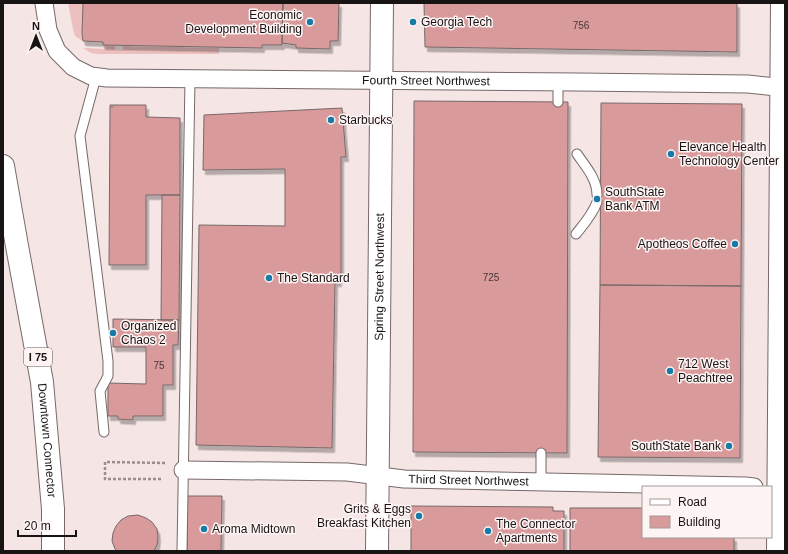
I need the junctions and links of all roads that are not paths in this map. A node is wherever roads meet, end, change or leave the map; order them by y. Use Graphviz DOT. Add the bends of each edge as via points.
graph roads {
  1 [pos="44,3"];
  2 [pos="382,3"];
  3 [pos="783,5"];
  4 [pos="96,77"];
  5 [pos="190,79"];
  6 [pos="381,80"];
  7 [pos="558,82"];
  8 [pos="783,88"];
  9 [pos="558,102"];
  10 [pos="577,154"];
  11 [pos="3,166"];
  12 [pos="576,234"];
  13 [pos="104,432"];
  14 [pos="541,452"];
  15 [pos="183,470"];
  16 [pos="378,476"];
  17 [pos="541,481"];
  18 [pos="745,486"];
  19 [pos="778,491"];
  20 [pos="53,551"];
  21 [pos="182,551"];
  22 [pos="377,551"];
  23 [pos="778,551"];
  1 -- 4 [label="street, Fourth Street Northwest" via="48,30 57,51 73,68"];
  2 -- 6 [label="main road, Spring Street Northwest"];
  3 -- 8 [label="main road"];
  4 -- 5 [label="street, Fourth Street Northwest"];
  4 -- 13 [label="lane" via="80,136 108,361 108,376 100,391"];
  5 -- 6 [label="street, Fourth Street Northwest"];
  5 -- 15 [label="lane"];
  6 -- 7 [label="street, Fourth Street Northwest"];
  6 -- 16 [label="main road, Spring Street Northwest"];
  7 -- 8 [label="street, Fourth Street Northwest" via="748,84"];
  7 -- 9 [label="lane"];
  8 -- 19 [label="main road"];
  10 -- 12 [label="lane" via="593,178 597,199 595,208"];
  11 -- 20 [label="main road, Downtown Connector / I 75" via="42,382 53,509"];
  14 -- 17 [label="lane"];
  15 -- 16 [label="street, Third Street Northwest" via="347,472"];
  15 -- 21 [label="lane"];
  16 -- 17 [label="street, Third Street Northwest" via="404,479"];
  16 -- 22 [label="main road, Spring Street Northwest"];
  17 -- 18 [label="street, Third Street Northwest"];
  19 -- 23 [label="main road"];
}
